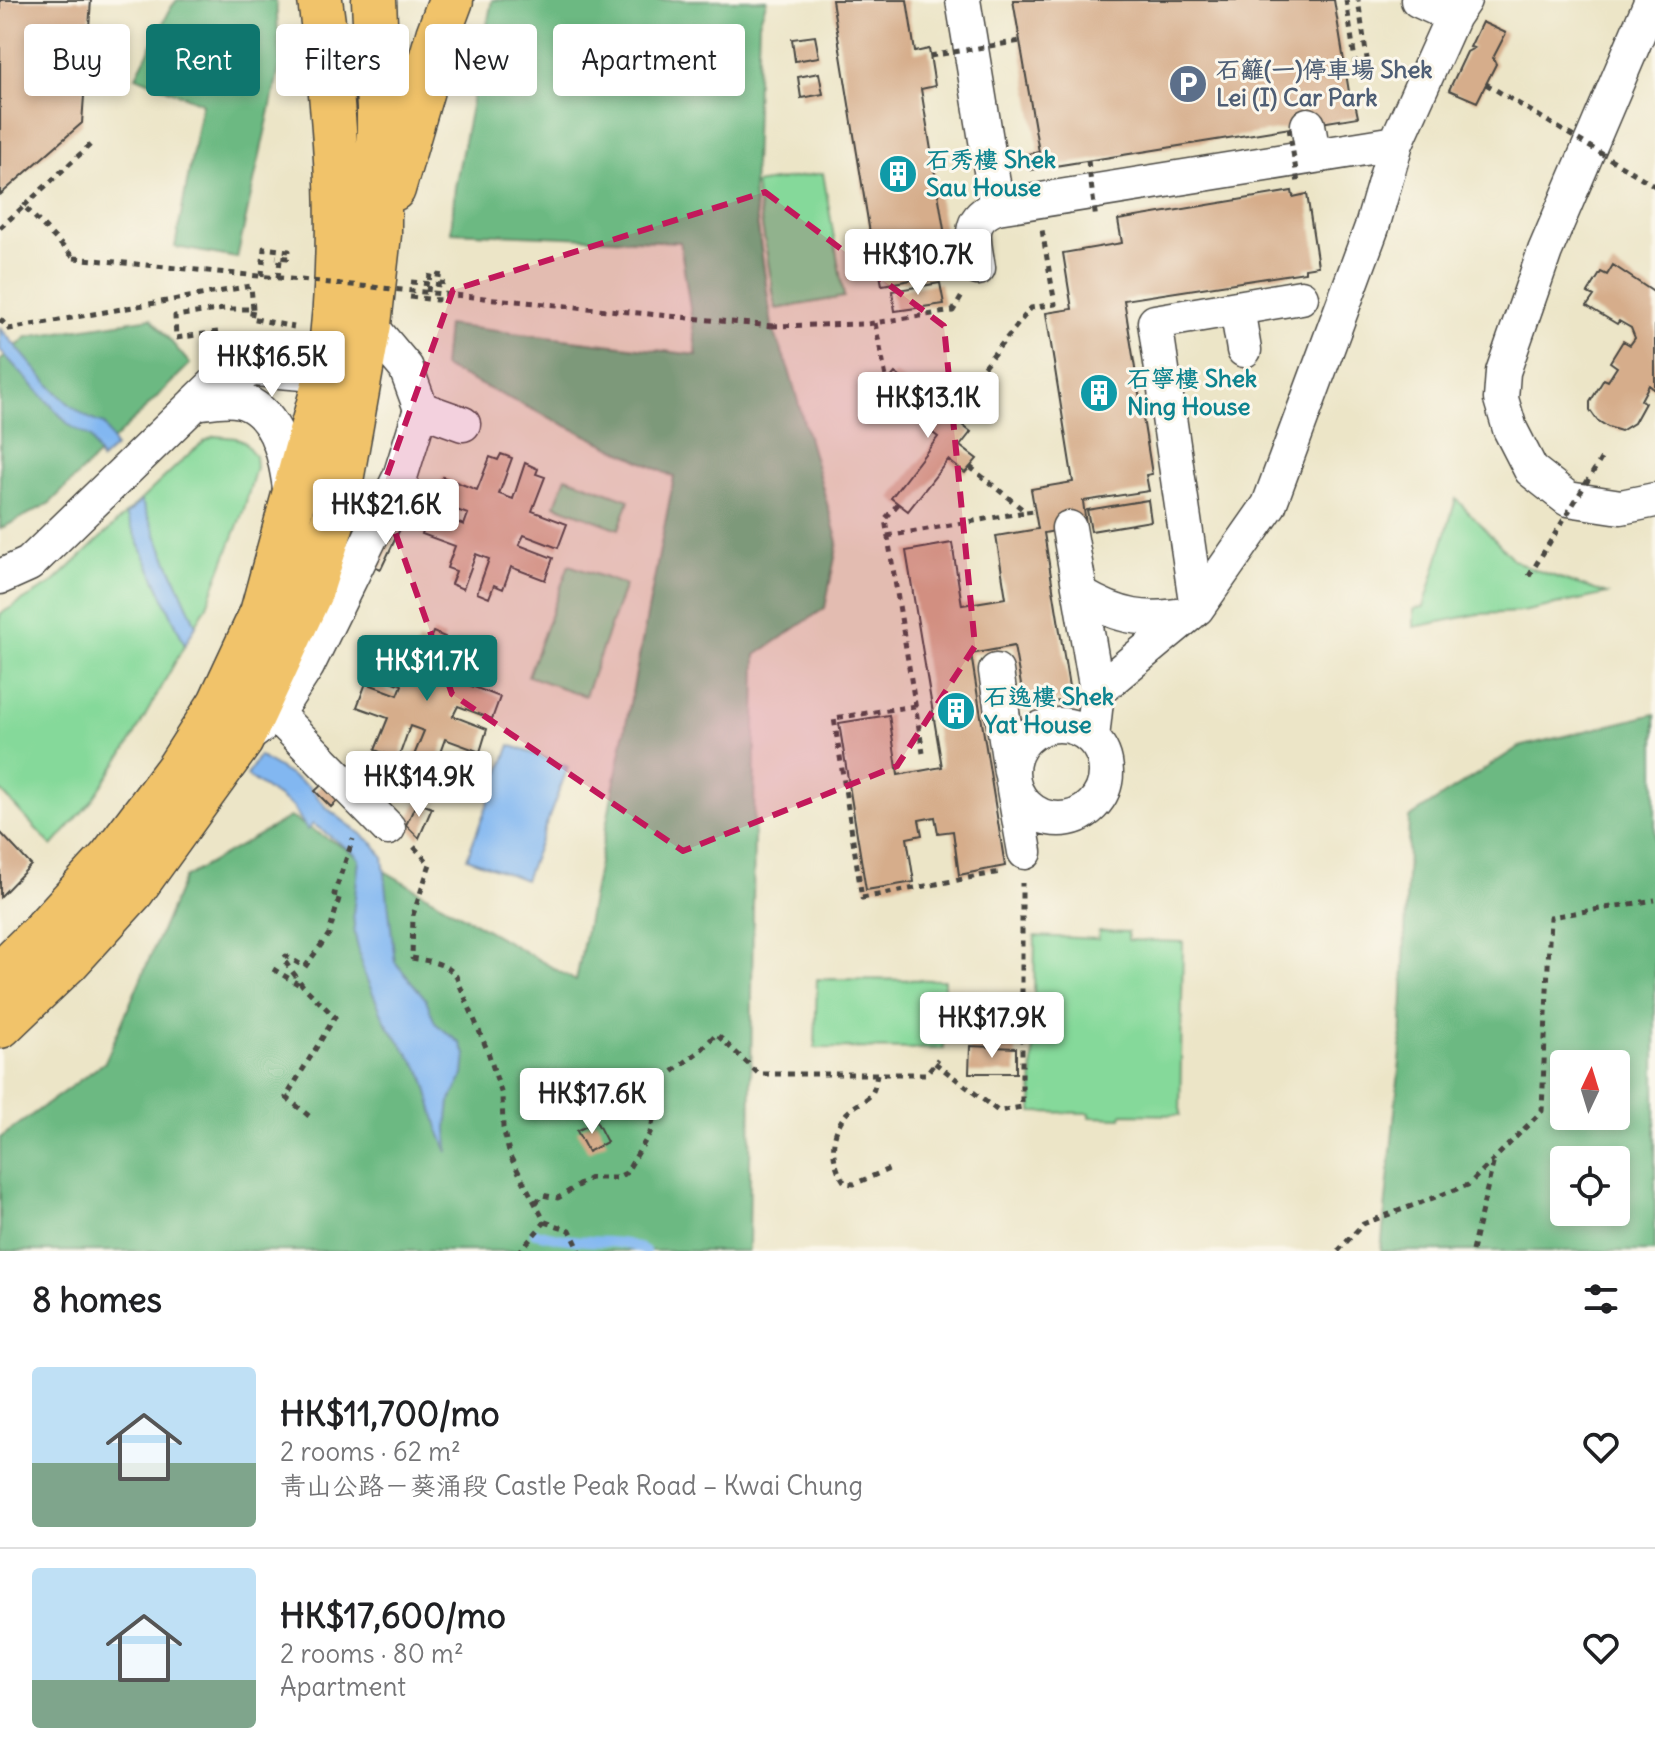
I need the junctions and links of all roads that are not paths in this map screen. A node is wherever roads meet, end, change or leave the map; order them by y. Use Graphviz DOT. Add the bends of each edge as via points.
graph roads {
  1 [pos="320,0"];
  2 [pos="338,0"];
  3 [pos="374,0"];
  4 [pos="451,0"];
  5 [pos="963,0"];
  6 [pos="1418,0"];
  7 [pos="1652,0"];
  8 [pos="1458,8"];
  9 [pos="323,24"];
  10 [pos="337,24"];
  11 [pos="333,96"];
  12 [pos="1396,143"];
  13 [pos="997,207"];
  14 [pos="379,234"];
  15 [pos="978,268"];
  16 [pos="1301,297"];
  17 [pos="1237,308"];
  18 [pos="369,324"];
  19 [pos="1244,350"];
  20 [pos="328,370"];
  21 [pos="195,403"];
  22 [pos="421,409"];
  23 [pos="463,424"];
  24 [pos="1655,500"];
  25 [pos="292,506"];
  26 [pos="1069,528"];
  27 [pos="0,577"];
  28 [pos="1081,595"];
  29 [pos="1193,611"];
  30 [pos="996,671"];
  31 [pos="1097,691"];
  32 [pos="276,714"];
  33 [pos="1092,738"];
  34 [pos="241,740"];
  35 [pos="1013,781"];
  36 [pos="387,826"];
  37 [pos="1019,863"];
  38 [pos="0,974"];
  39 [pos="0,1026"];
  1 -- 9 [label="main road"];
  2 -- 10 [label="main road"];
  3 -- 14 [label="main road"];
  4 -- 14 [label="main road"];
  5 -- 13 [label="street"];
  6 -- 8 [label="street" via="1435,10"];
  7 -- 24 [label="street" via="1545,251 1503,372 1501,399 1531,470 1568,499 1621,507"];
  8 -- 12 [label="street"];
  11 -- 20 [label="main road" via="339,275"];
  12 -- 13 [label="street" via="1302,148"];
  12 -- 29 [label="street" via="1372,227 1269,505"];
  13 -- 15 [label="street" via="975,223"];
  14 -- 18 [label="main road"];
  16 -- 17 [label="street"];
  17 -- 19 [label="street"];
  17 -- 29 [label="street" via="1155,322"];
  18 -- 22 [label="street" via="406,368"];
  18 -- 34 [label="main road" via="335,514 311,590"];
  20 -- 21 [label="street" via="238,372 220,379"];
  20 -- 25 [label="main road"];
  21 -- 25 [label="street" via="224,399 251,404 280,441"];
  21 -- 27 [label="street" via="29,564"];
  22 -- 23 [label="street"];
  22 -- 32 [label="street" via="400,477 307,666"];
  25 -- 38 [label="main road" via="262,613 220,703 111,858"];
  26 -- 28 [label="street"];
  28 -- 29 [label="street" via="1130,617 1162,619"];
  28 -- 31 [label="street"];
  29 -- 31 [label="street"];
  30 -- 35 [label="street"];
  31 -- 33 [label="street"];
  32 -- 34 [label="street"];
  32 -- 36 [label="street"];
  33 -- 35 [label="street" via="1064,725 1033,732 1014,757"];
  33 -- 35 [label="street" via="1102,750 1106,780 1092,808 1079,816 1048,819 1034,813 1022,803"];
  34 -- 39 [label="main road" via="132,891"];
  35 -- 37 [label="street"];
}
